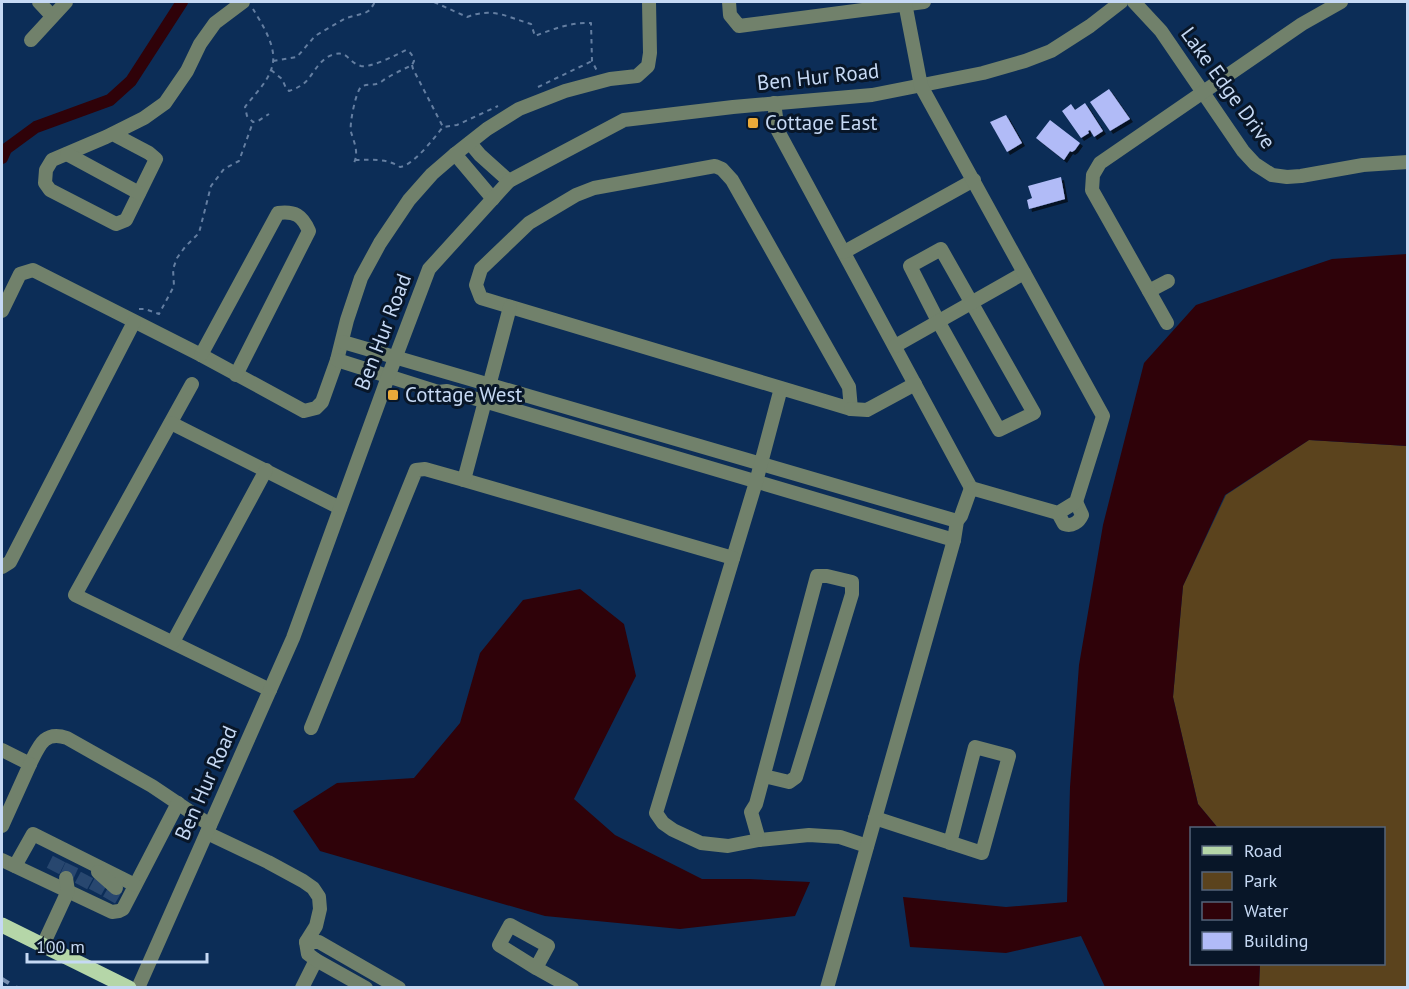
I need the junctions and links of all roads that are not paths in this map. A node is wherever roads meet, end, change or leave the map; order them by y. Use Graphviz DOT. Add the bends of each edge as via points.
graph roads {
  1 [pos="39,2"];
  2 [pos="66,2"];
  3 [pos="243,2"];
  4 [pos="649,2"];
  5 [pos="729,2"];
  6 [pos="924,2"];
  7 [pos="1121,2"];
  8 [pos="1134,2"];
  9 [pos="1341,2"];
  10 [pos="905,3"];
  11 [pos="52,16"];
  12 [pos="31,40"];
  13 [pos="921,86"];
  14 [pos="1204,93"];
  15 [pos="774,103"];
  16 [pos="113,134"];
  17 [pos="470,143"];
  18 [pos="67,154"];
  19 [pos="455,154"];
  20 [pos="487,162"];
  21 [pos="1407,162"];
  22 [pos="471,174"];
  23 [pos="974,180"];
  24 [pos="509,181"];
  25 [pos="139,193"];
  26 [pos="493,199"];
  27 [pos="844,252"];
  28 [pos="1024,273"];
  29 [pos="1168,281"];
  30 [pos="1149,291"];
  31 [pos="971,303"];
  32 [pos="510,307"];
  33 [pos="2,310"];
  34 [pos="134,321"];
  35 [pos="938,321"];
  36 [pos="1167,323"];
  37 [pos="343,342"];
  38 [pos="895,346"];
  39 [pos="365,349"];
  40 [pos="201,355"];
  41 [pos="396,357"];
  42 [pos="337,360"];
  43 [pos="359,366"];
  44 [pos="236,375"];
  45 [pos="388,377"];
  46 [pos="192,384"];
  47 [pos="490,384"];
  48 [pos="915,384"];
  49 [pos="781,388"];
  50 [pos="484,400"];
  51 [pos="850,409"];
  52 [pos="171,423"];
  53 [pos="761,463"];
  54 [pos="266,471"];
  55 [pos="464,480"];
  56 [pos="756,482"];
  57 [pos="971,488"];
  58 [pos="340,508"];
  59 [pos="957,522"];
  60 [pos="954,540"];
  61 [pos="733,558"];
  62 [pos="2,567"];
  63 [pos="173,642"];
  64 [pos="270,690"];
  65 [pos="311,728"];
  66 [pos="2,750"];
  67 [pos="30,764"];
  68 [pos="764,776"];
  69 [pos="178,803"];
  70 [pos="875,818"];
  71 [pos="2,826"];
  72 [pos="209,829"];
  73 [pos="759,840"];
  74 [pos="950,843"];
  75 [pos="867,846"];
  76 [pos="2,860"];
  77 [pos="15,866"];
  78 [pos="85,874"];
  79 [pos="69,878"];
  80 [pos="135,885"];
  81 [pos="2,925"];
  82 [pos="306,942"];
  83 [pos="43,945"];
  84 [pos="316,960"];
  85 [pos="536,968"];
  86 [pos="129,987"];
  87 [pos="138,987"];
  88 [pos="302,987"];
  89 [pos="366,987"];
  90 [pos="399,987"];
  91 [pos="572,987"];
  92 [pos="826,987"];
  1 -- 11 [label="street"];
  2 -- 11 [label="street"];
  3 -- 16 [label="street" via="215,23 165,103"];
  4 -- 17 [label="street" via="648,66 637,76 565,91 519,110"];
  5 -- 10 [label="street" via="730,15 740,26"];
  6 -- 10 [label="street"];
  7 -- 13 [label="street, Ben Hur Road" via="1051,51 983,73"];
  8 -- 14 [label="street, Lake Edge Drive" via="1161,31"];
  9 -- 14 [label="street" via="1302,24"];
  10 -- 13 [label="street"];
  11 -- 12 [label="street"];
  13 -- 15 [label="street, Ben Hur Road"];
  13 -- 23 [label="street"];
  14 -- 21 [label="street, Lake Edge Drive" via="1243,151 1272,175 1301,176"];
  14 -- 30 [label="street" via="1100,163 1093,175 1092,190"];
  15 -- 24 [label="street, Ben Hur Road" via="624,120"];
  15 -- 27 [label="street" via="778,131"];
  16 -- 18 [label="street"];
  16 -- 25 [label="street" via="156,159"];
  17 -- 19 [label="street"];
  17 -- 20 [label="street"];
  18 -- 25 [label="street"];
  18 -- 25 [label="street" via="52,160 46,170 45,183 50,190 116,224 126,220"];
  19 -- 22 [label="street"];
  19 -- 37 [label="street" via="409,200 380,243 361,278"];
  20 -- 22 [label="street"];
  20 -- 24 [label="street"];
  22 -- 26 [label="street"];
  23 -- 27 [label="street"];
  23 -- 28 [label="street"];
  24 -- 26 [label="street, Ben Hur Road"];
  26 -- 41 [label="street, Ben Hur Road" via="429,269"];
  27 -- 38 [label="street"];
  28 -- 31 [label="street"];
  28 -- 57 [label="street" via="1103,416 1076,502 1058,513"];
  29 -- 30 [label="street"];
  30 -- 36 [label="street"];
  31 -- 35 [label="street"];
  31 -- 35 [label="street" via="941,249 910,266"];
  31 -- 35 [label="street" via="1034,413 999,430"];
  32 -- 47 [label="street"];
  32 -- 49 [label="street"];
  32 -- 51 [label="street" via="481,298 476,285 482,269 529,224 594,188 716,166 732,180 849,387"];
  33 -- 34 [label="street" via="20,274 33,270"];
  34 -- 40 [label="street"];
  34 -- 62 [label="street" via="10,562"];
  35 -- 38 [label="street"];
  37 -- 39 [label="street"];
  37 -- 42 [label="street"];
  38 -- 48 [label="street"];
  39 -- 41 [label="street"];
  39 -- 43 [label="street"];
  40 -- 44 [label="street"];
  40 -- 44 [label="street" via="278,213 297,215 304,219 309,231"];
  41 -- 45 [label="street, Ben Hur Road"];
  41 -- 47 [label="street"];
  42 -- 43 [label="street"];
  42 -- 44 [label="street" via="322,402 304,411"];
  43 -- 45 [label="street"];
  45 -- 50 [label="street"];
  45 -- 58 [label="street, Ben Hur Road"];
  46 -- 52 [label="street"];
  47 -- 50 [label="street"];
  47 -- 53 [label="street"];
  48 -- 51 [label="street" via="867,410"];
  48 -- 57 [label="street"];
  49 -- 51 [label="street"];
  49 -- 53 [label="street"];
  50 -- 55 [label="street"];
  50 -- 56 [label="street"];
  52 -- 54 [label="street"];
  52 -- 63 [label="street" via="75,595"];
  53 -- 56 [label="street"];
  53 -- 59 [label="street"];
  54 -- 58 [label="street"];
  54 -- 63 [label="street"];
  55 -- 61 [label="street"];
  55 -- 65 [label="street" via="416,470"];
  56 -- 60 [label="street"];
  56 -- 61 [label="street"];
  57 -- 59 [label="street"];
  58 -- 64 [label="street, Ben Hur Road"];
  59 -- 60 [label="street"];
  60 -- 70 [label="street"];
  61 -- 73 [label="street" via="656,813 668,827 701,843 728,846"];
  63 -- 64 [label="street"];
  64 -- 72 [label="street, Ben Hur Road"];
  66 -- 67 [label="street"];
  67 -- 69 [label="street" via="42,742 54,735 63,736"];
  67 -- 71 [label="street"];
  68 -- 68 [label="street" via="817,576 852,582 852,594 796,777 789,782"];
  68 -- 73 [label="street" via="751,812"];
  69 -- 72 [label="street"];
  69 -- 80 [label="street"];
  70 -- 74 [label="street"];
  70 -- 75 [label="street"];
  72 -- 82 [label="street" via="313,888 320,909"];
  72 -- 87 [label="street, Ben Hur Road"];
  73 -- 75 [label="street" via="809,835 840,837"];
  74 -- 74 [label="street" via="982,853 1009,756 975,747"];
  75 -- 92 [label="street"];
  76 -- 77 [label="street"];
  77 -- 78 [label="street" via="33,834"];
  77 -- 79 [label="street"];
  78 -- 79 [label="street"];
  78 -- 79 [label="street"];
  78 -- 79 [label="street" via="56,865"];
  78 -- 79 [label="street" via="98,887"];
  78 -- 79 [label="street" via="112,894"];
  78 -- 80 [label="street"];
  79 -- 80 [label="street" via="112,912 123,909"];
  79 -- 83 [label="street"];
  81 -- 83 [label="main road"];
  82 -- 84 [label="street" via="308,954"];
  82 -- 90 [label="street" via="319,942"];
  83 -- 86 [label="main road"];
  84 -- 88 [label="street"];
  84 -- 89 [label="street"];
  85 -- 91 [label="street"];
}
